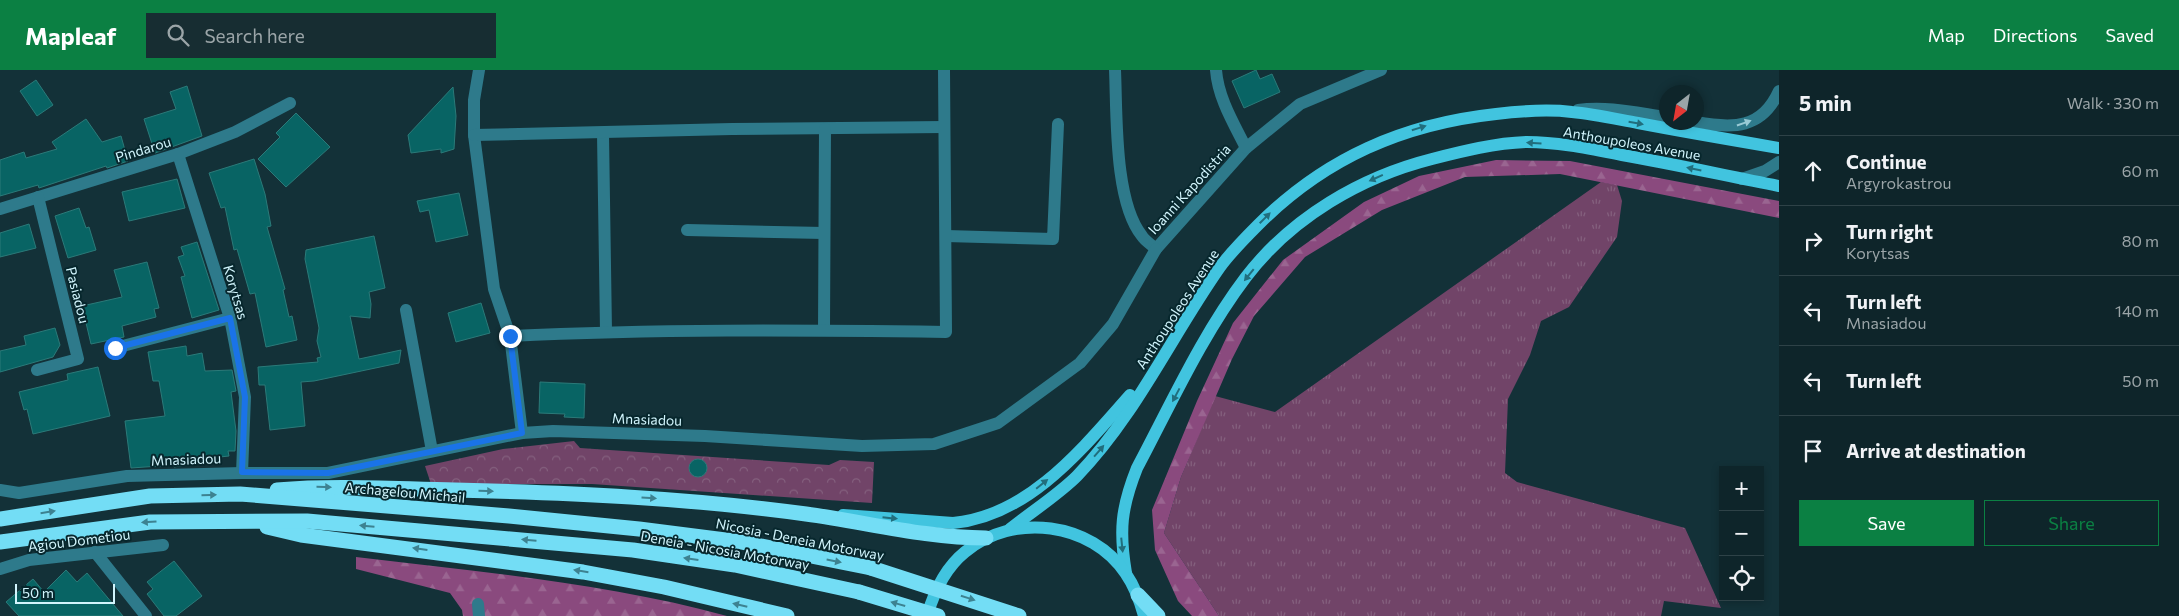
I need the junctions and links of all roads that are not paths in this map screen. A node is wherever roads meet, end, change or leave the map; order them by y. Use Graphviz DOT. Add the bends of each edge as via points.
graph roads {
  1 [pos="479,70"];
  2 [pos="944,70"];
  3 [pos="1114,70"];
  4 [pos="1216,70"];
  5 [pos="1381,70"];
  6 [pos="1779,91"];
  7 [pos="290,103"];
  8 [pos="1571,111"];
  9 [pos="1659,116"];
  10 [pos="1058,124"];
  11 [pos="1704,124"];
  12 [pos="944,127"];
  13 [pos="825,129"];
  14 [pos="603,134"];
  15 [pos="474,135"];
  16 [pos="1246,148"];
  17 [pos="1779,148"];
  18 [pos="178,154"];
  19 [pos="1779,162"];
  20 [pos="1742,179"];
  21 [pos="1779,186"];
  22 [pos="38,197"];
  23 [pos="0,209"];
  24 [pos="688,230"];
  25 [pos="824,233"];
  26 [pos="946,236"];
  27 [pos="1156,249"];
  28 [pos="406,310"];
  29 [pos="230,318"];
  30 [pos="824,330"];
  31 [pos="606,331"];
  32 [pos="510,336"];
  33 [pos="1174,341"];
  34 [pos="115,348"];
  35 [pos="37,370"];
  36 [pos="522,433"];
  37 [pos="432,451"];
  38 [pos="242,472"];
  39 [pos="0,490"];
  40 [pos="240,494"];
  41 [pos="806,514"];
  42 [pos="509,516"];
  43 [pos="0,519"];
  44 [pos="232,520"];
  45 [pos="1010,529"];
  46 [pos="986,538"];
  47 [pos="0,542"];
  48 [pos="162,545"];
  49 [pos="95,552"];
  50 [pos="0,569"];
  51 [pos="1126,573"];
  52 [pos="1138,595"];
  53 [pos="146,616"];
  54 [pos="788,616"];
  55 [pos="927,616"];
  56 [pos="938,616"];
  57 [pos="1019,616"];
  58 [pos="1144,616"];
  59 [pos="1158,616"];
  1 -- 15 [label="street" via="474,100"];
  2 -- 12 [label="street"];
  3 -- 27 [label="street, Ioanni Kapodistria" via="1119,153 1128,211 1142,237"];
  4 -- 16 [label="street" via="1226,106"];
  5 -- 16 [label="street, Ioanni Kapodistria" via="1300,104"];
  11 -- 6 [label="street, one-way" via="1739,126 1763,113 1772,105"];
  7 -- 18 [label="street, Pindarou" via="235,132"];
  8 -- 9 [label="street" via="1593,108"];
  8 -- 17 [label="main road, Anthoupoleos Avenue, one-way"];
  33 -- 8 [label="main road, Anthoupoleos Avenue, one-way" via="1222,265 1243,240 1273,210 1325,170 1389,138 1425,126 1526,110"];
  10 -- 26 [label="street" via="1053,239"];
  12 -- 13 [label="street"];
  12 -- 26 [label="street"];
  13 -- 14 [label="street"];
  13 -- 25 [label="street"];
  14 -- 15 [label="street"];
  14 -- 31 [label="street"];
  15 -- 32 [label="street" via="494,289"];
  16 -- 27 [label="street, Ioanni Kapodistria"];
  18 -- 22 [label="street, Pindarou"];
  18 -- 29 [label="street, Korytsas"];
  19 -- 20 [label="street"];
  20 -- 21 [label="main road, Anthoupoleos Avenue"];
  20 -- 51 [label="main road, Anthoupoleos Avenue, one-way" via="1578,147 1526,142 1474,148 1399,167 1346,192 1299,224 1269,252 1222,311 1137,468 1128,492 1121,536"];
  22 -- 23 [label="street, Pindarou"];
  22 -- 35 [label="street, Pasiadou" via="78,359"];
  24 -- 25 [label="street"];
  25 -- 30 [label="street"];
  26 -- 30 [label="street" via="946,332"];
  27 -- 36 [label="street, Mnasiadou" via="1113,324 1080,363 998,423 934,444 862,446 553,430"];
  28 -- 37 [label="street"];
  29 -- 34 [label="street"];
  29 -- 38 [label="street, Korytsas" via="245,397"];
  30 -- 31 [label="street"];
  31 -- 32 [label="street"];
  32 -- 36 [label="street"];
  41 -- 33 [label="main road, one-way" via="866,515 953,523 971,521 1004,509 1042,484 1089,442"];
  45 -- 33 [label="main road, Anthoupoleos Avenue, one-way" via="1076,477 1107,441"];
  36 -- 37 [label="street, Mnasiadou"];
  37 -- 38 [label="street, Mnasiadou" via="328,473"];
  38 -- 39 [label="street, Mnasiadou" via="127,476 20,493"];
  40 -- 41 [label="highway, one-way" via="314,487 507,491 649,498"];
  40 -- 42 [label="highway, Archagelou Michail"];
  43 -- 40 [label="highway, Archagelou Michail, one-way" via="150,496"];
  41 -- 46 [label="highway" via="951,538"];
  42 -- 57 [label="highway, Nicosia - Deneia Motorway, one-way, bridge" via="741,542 871,568"];
  44 -- 47 [label="highway, one-way" via="150,522"];
  54 -- 44 [label="highway, one-way" via="664,586 583,572 301,535"];
  56 -- 44 [label="highway, Deneia - Nicosia Motorway, one-way, bridge" via="859,592 735,565 633,550 306,521"];
  45 -- 46 [label="main road"];
  45 -- 51 [label="main road" via="1036,526 1078,536 1108,554"];
  46 -- 55 [label="main road" via="965,552 946,572 935,591"];
  48 -- 49 [label="street, Agiou Dometiou"];
  49 -- 50 [label="street, Agiou Dometiou" via="29,560"];
  49 -- 53 [label="street"];
  51 -- 52 [label="main road"];
  52 -- 58 [label="main road"];
  52 -- 59 [label="highway"];
}
